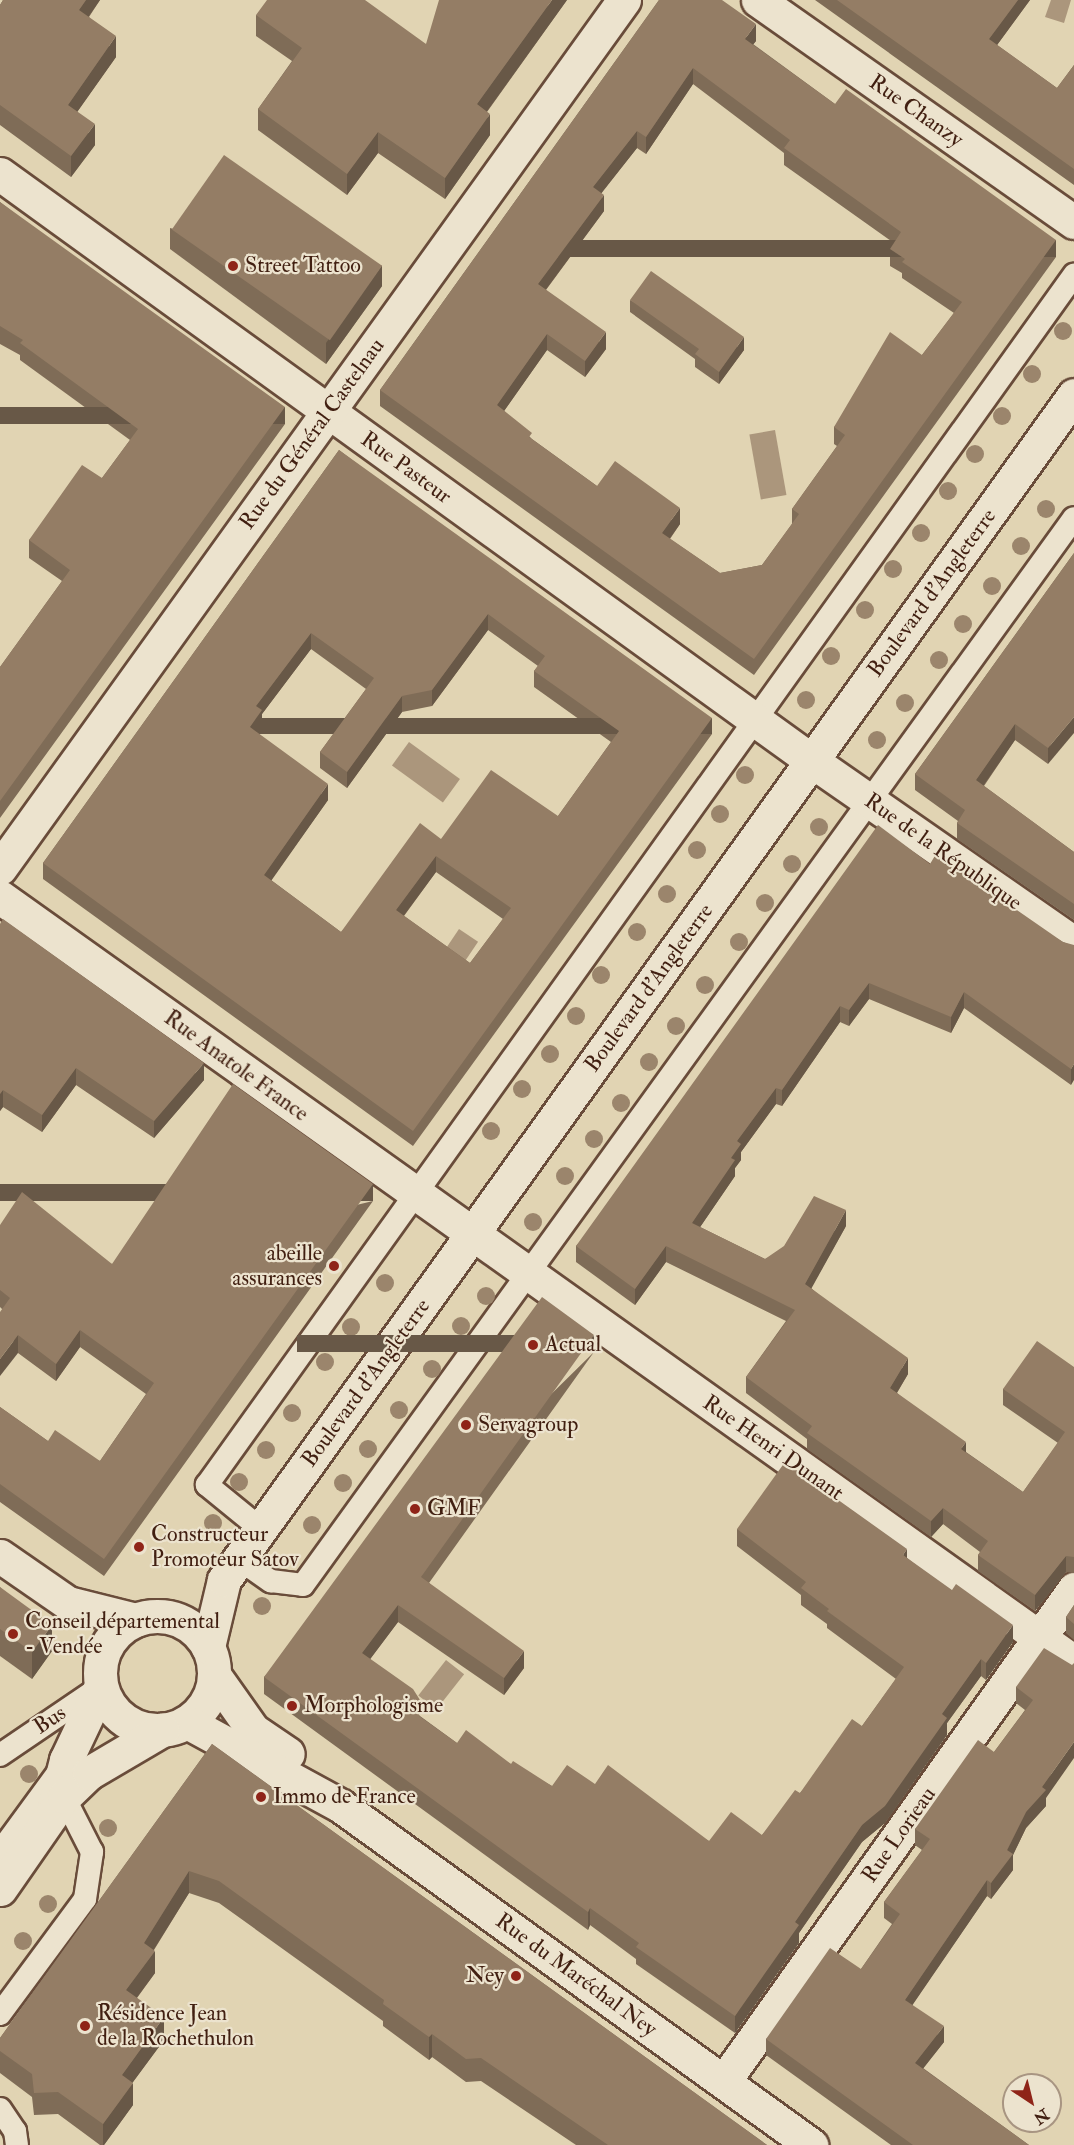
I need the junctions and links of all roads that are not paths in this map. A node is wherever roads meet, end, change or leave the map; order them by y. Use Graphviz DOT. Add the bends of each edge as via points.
graph roads {
  1 [pos="624,0"];
  2 [pos="758,0"];
  3 [pos="0,174"];
  4 [pos="1074,222"];
  5 [pos="1074,274"];
  6 [pos="1074,395"];
  7 [pos="328,412"];
  8 [pos="1074,518"];
  9 [pos="754,718"];
  10 [pos="812,761"];
  11 [pos="870,801"];
  12 [pos="0,868"];
  13 [pos="0,897"];
  14 [pos="1074,943"];
  15 [pos="415,1195"];
  16 [pos="472,1236"];
  17 [pos="528,1275"];
  18 [pos="261,1529"];
  19 [pos="0,1556"];
  20 [pos="231,1570"];
  21 [pos="1074,1589"];
  22 [pos="68,1604"];
  23 [pos="151,1618"];
  24 [pos="1040,1637"];
  25 [pos="211,1661"];
  26 [pos="1074,1662"];
  27 [pos="101,1674"];
  28 [pos="175,1726"];
  29 [pos="1,1752"];
  30 [pos="66,1760"];
  31 [pos="341,1806"];
  32 [pos="57,1809"];
  33 [pos="0,1852"];
  34 [pos="0,1889"];
  35 [pos="0,2014"];
  36 [pos="724,2081"];
  37 [pos="0,2109"];
  38 [pos="17,2145"];
  39 [pos="811,2145"];
  1 -- 7 [label="street, Rue du Général Castelnau"];
  2 -- 4 [label="street, Rue Chanzy"];
  3 -- 7 [label="street, Rue Pasteur"];
  5 -- 9 [label="lane"];
  6 -- 10 [label="street, Boulevard d'Angleterre"];
  7 -- 9 [label="street, Rue Pasteur"];
  7 -- 12 [label="street, Rue du Général Castelnau"];
  8 -- 11 [label="lane"];
  9 -- 10 [label="street, Rue Pasteur"];
  9 -- 15 [label="lane"];
  10 -- 11 [label="street, Rue de la République"];
  10 -- 16 [label="street, Boulevard d'Angleterre"];
  11 -- 14 [label="street, Rue de la République"];
  11 -- 17 [label="lane"];
  13 -- 15 [label="street, Rue Anatole France"];
  15 -- 16 [label="street, Rue Anatole France"];
  15 -- 18 [label="lane" via="207,1485"];
  16 -- 17 [label="street, Rue Henri Dunant"];
  16 -- 18 [label="street, Boulevard d'Angleterre"];
  17 -- 20 [label="lane" via="303,1585"];
  17 -- 24 [label="street, Rue Henri Dunant"];
  18 -- 20 [label="street, Boulevard d'Angleterre"];
  19 -- 22 [label="street"];
  20 -- 23 [label="street, Boulevard d'Angleterre"];
  20 -- 25 [label="street, Boulevard d'Angleterre"];
  21 -- 24 [label="street, Rue Lorieau"];
  22 -- 23 [label="street"];
  22 -- 27 [label="street"];
  23 -- 25 [label="street" via="183,1622"];
  23 -- 27 [label="street" via="120,1630"];
  24 -- 26 [label="street, Rue Henri Dunant"];
  24 -- 36 [label="street, Rue Lorieau"];
  25 -- 28 [label="street" via="201,1709"];
  25 -- 31 [label="street, Rue du Maréchal Ney" via="253,1730 296,1760"];
  27 -- 28 [label="street" via="117,1714 130,1724"];
  27 -- 29 [label="lane, Bus"];
  27 -- 30 [label="street"];
  28 -- 31 [label="street, Rue du Maréchal Ney"];
  28 -- 32 [label="street" via="88,1773"];
  30 -- 32 [label="street"];
  30 -- 33 [label="lane, Bus"];
  31 -- 36 [label="street, Rue du Maréchal Ney"];
  32 -- 34 [label="street"];
  32 -- 35 [label="lane" via="92,1852 85,1899"];
  36 -- 39 [label="street, Rue du Maréchal Ney"];
  37 -- 38 [label="lane" via="15,2131"];
}
